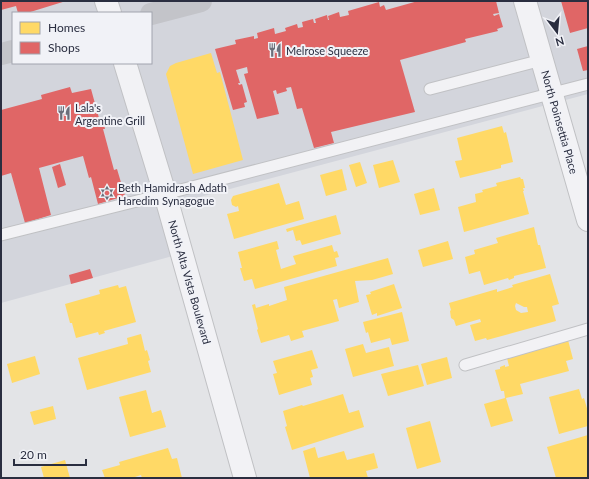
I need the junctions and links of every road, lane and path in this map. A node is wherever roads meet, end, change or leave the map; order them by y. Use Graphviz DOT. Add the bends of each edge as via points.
graph roads {
  1 [pos="106,1"];
  2 [pos="201,1"];
  3 [pos="525,1"];
  4 [pos="110,12"];
  5 [pos="152,14"];
  6 [pos="12,51"];
  7 [pos="1,54"];
  8 [pos="542,60"];
  9 [pos="125,64"];
  10 [pos="588,84"];
  11 [pos="430,89"];
  12 [pos="552,93"];
  13 [pos="165,194"];
  14 [pos="588,220"];
  15 [pos="1,235"];
  16 [pos="588,329"];
  17 [pos="465,365"];
  18 [pos="245,478"];
  1 -- 4 [label="street"];
  2 -- 5 [label="main road"];
  3 -- 8 [label="street, North Poinsettia Place"];
  6 -- 7 [label="main road"];
  8 -- 11 [label="lane"];
  8 -- 12 [label="street, North Poinsettia Place"];
  9 -- 13 [label="street, North Alta Vista Boulevard"];
  10 -- 12 [label="lane"];
  12 -- 13 [label="lane"];
  12 -- 14 [label="street, North Poinsettia Place"];
  13 -- 15 [label="lane"];
  13 -- 18 [label="street, North Alta Vista Boulevard"];
  16 -- 17 [label="lane"];
}
